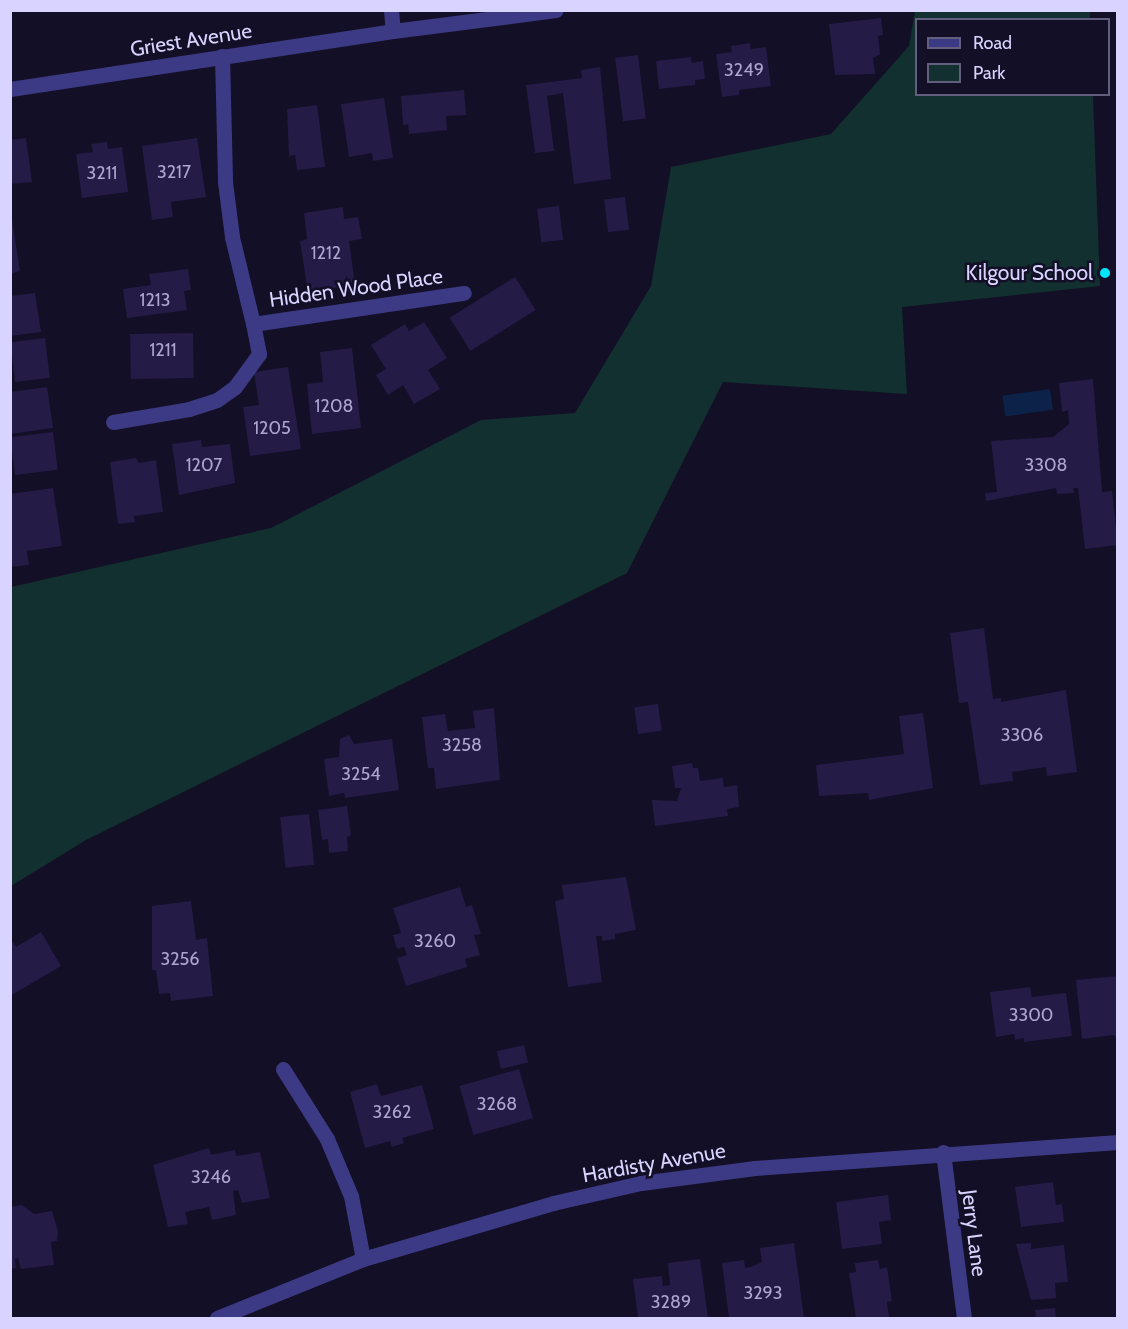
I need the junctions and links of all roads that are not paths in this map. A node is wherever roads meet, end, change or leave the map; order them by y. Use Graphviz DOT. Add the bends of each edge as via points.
graph roads {
  1 [pos="391,10"];
  2 [pos="556,10"];
  3 [pos="393,31"];
  4 [pos="222,56"];
  5 [pos="10,89"];
  6 [pos="464,294"];
  7 [pos="253,324"];
  8 [pos="113,422"];
  9 [pos="283,1069"];
  10 [pos="1118,1142"];
  11 [pos="942,1152"];
  12 [pos="363,1258"];
  13 [pos="217,1318"];
  14 [pos="964,1318"];
  1 -- 3 [label="street"];
  2 -- 3 [label="street, Griest Avenue"];
  3 -- 4 [label="street, Griest Avenue"];
  4 -- 5 [label="street, Griest Avenue"];
  4 -- 7 [label="street, Hidden Wood Place" via="225,182 232,237"];
  6 -- 7 [label="street, Hidden Wood Place"];
  7 -- 8 [label="street, Hidden Wood Place" via="259,354 236,387 217,400 189,409"];
  9 -- 12 [label="street" via="327,1139 351,1196"];
  10 -- 11 [label="street, Hardisty Avenue"];
  11 -- 12 [label="street, Hardisty Avenue" via="718,1172 641,1183 553,1203"];
  11 -- 14 [label="street, Jerry Lane"];
  12 -- 13 [label="street, Hardisty Avenue"];
}
